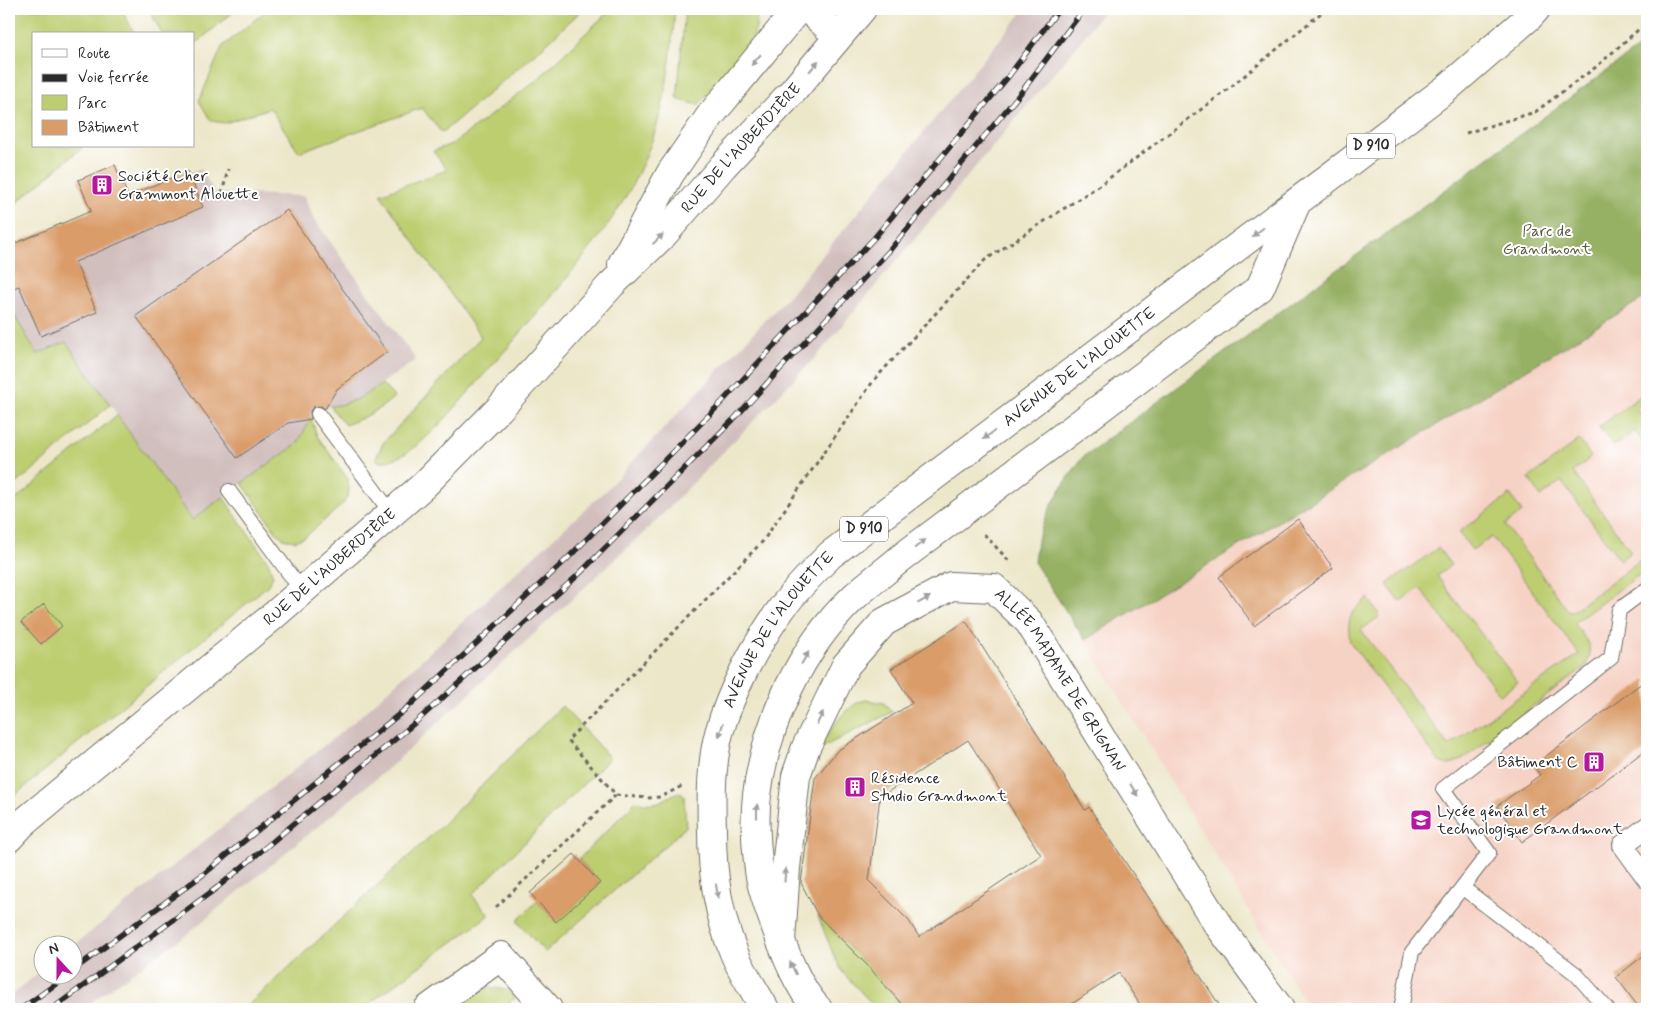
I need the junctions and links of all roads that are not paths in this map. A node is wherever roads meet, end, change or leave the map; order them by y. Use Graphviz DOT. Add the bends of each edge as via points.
graph roads {
  1 [pos="798,9"];
  2 [pos="808,9"];
  3 [pos="862,9"];
  4 [pos="1536,9"];
  5 [pos="838,36"];
  6 [pos="1297,202"];
  7 [pos="610,285"];
  8 [pos="318,414"];
  9 [pos="229,491"];
  10 [pos="392,514"];
  11 [pos="1647,589"];
  12 [pos="302,591"];
  13 [pos="1647,827"];
  14 [pos="14,831"];
  15 [pos="1647,878"];
  16 [pos="1463,888"];
  17 [pos="781,941"];
  18 [pos="429,1009"];
  19 [pos="548,1009"];
  20 [pos="765,1009"];
  21 [pos="818,1009"];
  22 [pos="1280,1009"];
  23 [pos="1401,1009"];
  24 [pos="1607,1009"];
  1 -- 7 [label="street, RUE DE L'AUBERDIÈRE, one-way" via="710,116 670,174"];
  2 -- 5 [label="street"];
  3 -- 5 [label="street, RUE DE L'AUBERDIÈRE"];
  4 -- 6 [label="street, AVENUE DE L'ALOUETTE / D 910" via="1446,89"];
  7 -- 5 [label="street, RUE DE L'AUBERDIÈRE, one-way" via="664,234 793,91"];
  17 -- 6 [label="street, AVENUE DE L'ALOUETTE / D 910, one-way" via="759,872 757,796 775,721 806,656 854,597 901,558 1260,288"];
  6 -- 20 [label="street, AVENUE DE L'ALOUETTE / D 910, one-way" via="830,554 782,608 750,659 732,696 719,733 712,789 712,862 720,914 734,954"];
  7 -- 10 [label="street, RUE DE L'AUBERDIÈRE" via="499,409"];
  8 -- 10 [label="lane"];
  9 -- 12 [label="lane"];
  10 -- 12 [label="street, RUE DE L'AUBERDIÈRE"];
  11 -- 16 [label="lane" via="1619,610 1611,658 1443,789 1490,854"];
  12 -- 14 [label="street, RUE DE L'AUBERDIÈRE"];
  13 -- 15 [label="street" via="1623,845"];
  16 -- 23 [label="lane" via="1412,952"];
  16 -- 24 [label="lane" via="1576,974"];
  21 -- 17 [label="street, AVENUE DE L'ALOUETTE / D 910, one-way" via="807,998"];
  17 -- 22 [label="street, ALLÉE MADAME DE GRIGNAN, one-way" via="796,776 806,747 846,665 884,622 951,586 994,588 1030,622 1216,922"];
  18 -- 19 [label="street" via="501,956"];
}
